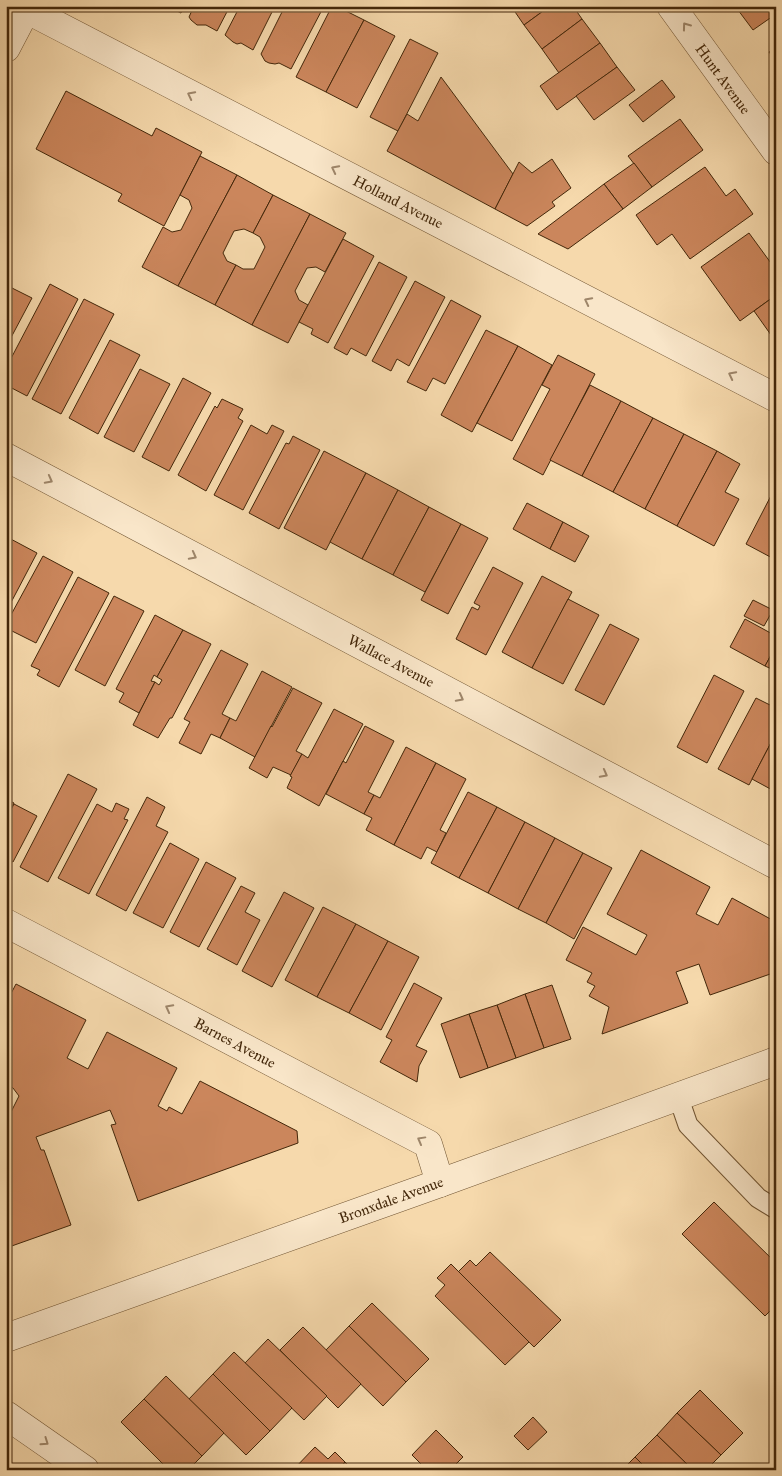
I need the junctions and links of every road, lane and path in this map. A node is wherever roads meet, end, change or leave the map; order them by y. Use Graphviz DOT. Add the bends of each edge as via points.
graph roads {
  1 [pos="671,6"];
  2 [pos="25,7"];
  3 [pos="6,48"];
  4 [pos="776,151"];
  5 [pos="776,398"];
  6 [pos="6,457"];
  7 [pos="776,865"];
  8 [pos="6,923"];
  9 [pos="776,1061"];
  10 [pos="678,1096"];
  11 [pos="440,1183"];
  12 [pos="775,1208"];
  13 [pos="6,1338"];
  14 [pos="6,1415"];
  15 [pos="85,1470"];
  4 -- 1 [label="street, Hunt Avenue, one-way"];
  2 -- 3 [label="street"];
  5 -- 2 [label="street, Holland Avenue, one-way"];
  6 -- 7 [label="street, Wallace Avenue, one-way"];
  11 -- 8 [label="street, Barnes Avenue, one-way" via="428,1144"];
  9 -- 10 [label="street, Bronxdale Avenue"];
  10 -- 11 [label="street, Bronxdale Avenue"];
  10 -- 12 [label="lane" via="688,1125 758,1198"];
  11 -- 13 [label="street, Bronxdale Avenue"];
  14 -- 15 [label="street, one-way"];
}
